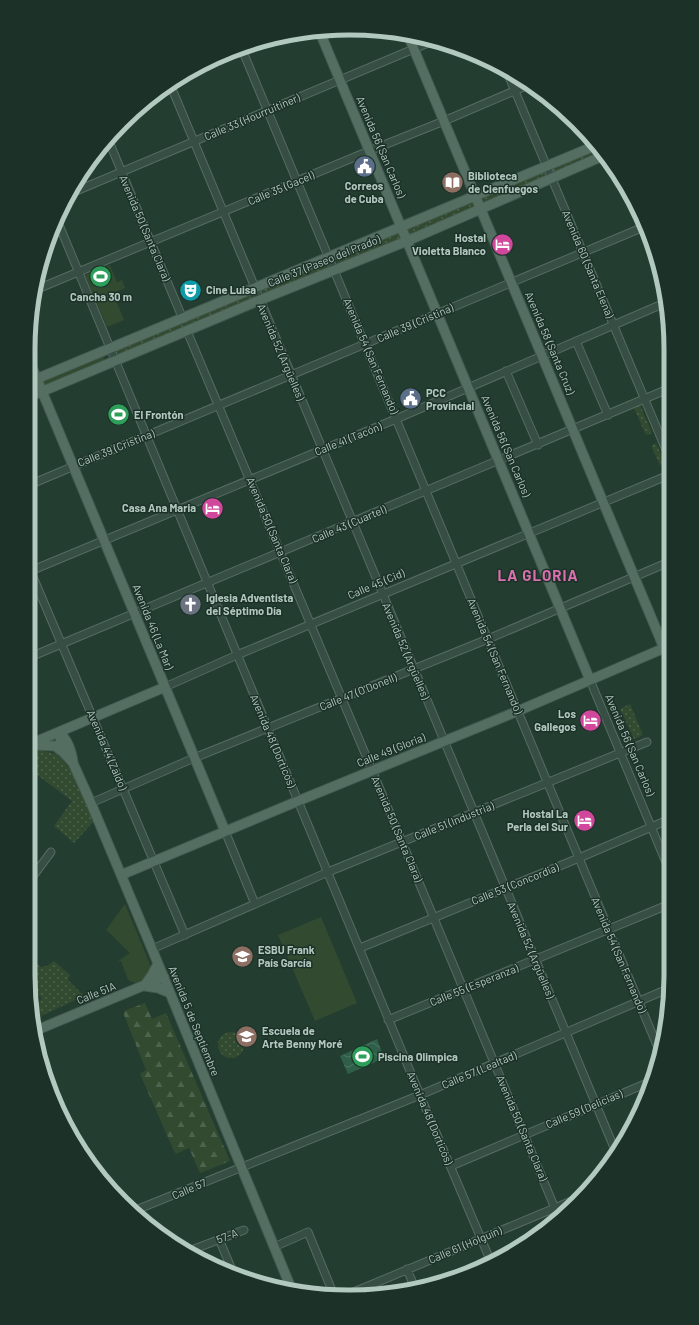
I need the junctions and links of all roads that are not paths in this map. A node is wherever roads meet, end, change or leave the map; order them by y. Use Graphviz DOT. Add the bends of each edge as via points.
graph roads {
  1 [pos="322,37"];
  2 [pos="411,41"];
  3 [pos="425,44"];
  4 [pos="414,49"];
  5 [pos="244,54"];
  6 [pos="510,79"];
  7 [pos="339,80"];
  8 [pos="523,87"];
  9 [pos="172,90"];
  10 [pos="515,90"];
  11 [pos="268,110"];
  12 [pos="444,121"];
  13 [pos="194,142"];
  14 [pos="111,145"];
  15 [pos="591,148"];
  16 [pos="369,151"];
  17 [pos="599,158"];
  18 [pos="547,166"];
  19 [pos="122,173"];
  20 [pos="552,178"];
  21 [pos="297,181"];
  22 [pos="78,190"];
  23 [pos="476,196"];
  24 [pos="481,209"];
  25 [pos="223,212"];
  26 [pos="402,227"];
  27 [pos="59,228"];
  28 [pos="640,229"];
  29 [pos="407,241"];
  30 [pos="151,242"];
  31 [pos="583,252"];
  32 [pos="329,257"];
  33 [pos="335,271"];
  34 [pos="78,272"];
  35 [pos="511,282"];
  36 [pos="41,287"];
  37 [pos="254,287"];
  38 [pos="260,300"];
  39 [pos="661,305"];
  40 [pos="438,313"];
  41 [pos="182,317"];
  42 [pos="613,325"];
  43 [pos="188,330"];
  44 [pos="576,341"];
  45 [pos="366,344"];
  46 [pos="109,347"];
  47 [pos="542,356"];
  48 [pos="115,361"];
  49 [pos="506,371"];
  50 [pos="291,376"];
  51 [pos="35,379"];
  52 [pos="35,384"];
  53 [pos="469,388"];
  54 [pos="664,391"];
  55 [pos="42,392"];
  56 [pos="35,395"];
  57 [pos="645,400"];
  58 [pos="219,406"];
  59 [pos="608,415"];
  60 [pos="396,419"];
  61 [pos="573,430"];
  62 [pos="146,436"];
  63 [pos="538,445"];
  64 [pos="664,445"];
  65 [pos="322,449"];
  66 [pos="499,461"];
  67 [pos="74,465"];
  68 [pos="664,478"];
  69 [pos="250,479"];
  70 [pos="35,482"];
  71 [pos="427,491"];
  72 [pos="603,503"];
  73 [pos="177,510"];
  74 [pos="353,522"];
  75 [pos="529,534"];
  76 [pos="104,540"];
  77 [pos="281,552"];
  78 [pos="457,564"];
  79 [pos="664,564"];
  80 [pos="35,567"];
  81 [pos="634,577"];
  82 [pos="35,583"];
  83 [pos="208,583"];
  84 [pos="383,594"];
  85 [pos="560,608"];
  86 [pos="135,614"];
  87 [pos="311,624"];
  88 [pos="488,639"];
  89 [pos="664,641"];
  90 [pos="62,644"];
  91 [pos="664,648"];
  92 [pos="35,655"];
  93 [pos="237,655"];
  94 [pos="414,669"];
  95 [pos="590,680"];
  96 [pos="165,687"];
  97 [pos="342,698"];
  98 [pos="518,711"];
  99 [pos="94,718"];
  100 [pos="81,724"];
  101 [pos="268,728"];
  102 [pos="60,732"];
  103 [pos="444,741"];
  104 [pos="35,742"];
  105 [pos="647,742"];
  106 [pos="35,745"];
  107 [pos="67,750"];
  108 [pos="621,753"];
  109 [pos="194,758"];
  110 [pos="372,770"];
  111 [pos="548,784"];
  112 [pos="123,788"];
  113 [pos="298,801"];
  114 [pos="91,803"];
  115 [pos="474,812"];
  116 [pos="664,822"];
  117 [pos="651,827"];
  118 [pos="225,831"];
  119 [pos="402,842"];
  120 [pos="51,852"];
  121 [pos="579,858"];
  122 [pos="664,858"];
  123 [pos="115,861"];
  124 [pos="153,861"];
  125 [pos="138,868"];
  126 [pos="35,872"];
  127 [pos="328,872"];
  128 [pos="121,875"];
  129 [pos="505,888"];
  130 [pos="127,890"];
  131 [pos="255,904"];
  132 [pos="664,906"];
  133 [pos="434,918"];
  134 [pos="609,929"];
  135 [pos="185,935"];
  136 [pos="360,948"];
  137 [pos="152,950"];
  138 [pos="535,960"];
  139 [pos="158,964"];
  140 [pos="164,977"];
  141 [pos="144,986"];
  142 [pos="464,989"];
  143 [pos="663,991"];
  144 [pos="170,993"];
  145 [pos="639,1002"];
  146 [pos="388,1020"];
  147 [pos="40,1029"];
  148 [pos="565,1032"];
  149 [pos="656,1044"];
  150 [pos="495,1064"];
  151 [pos="644,1084"];
  152 [pos="420,1095"];
  153 [pos="595,1104"];
  154 [pos="524,1135"];
  155 [pos="613,1146"];
  156 [pos="451,1166"];
  157 [pos="242,1167"];
  158 [pos="566,1203"];
  159 [pos="555,1208"];
  160 [pos="140,1210"];
  161 [pos="557,1212"];
  162 [pos="244,1230"];
  163 [pos="481,1238"];
  164 [pos="219,1239"];
  165 [pos="274,1247"];
  166 [pos="194,1249"];
  167 [pos="489,1258"];
  168 [pos="231,1267"];
  169 [pos="407,1269"];
  170 [pos="288,1284"];
  171 [pos="413,1284"];
  172 [pos="331,1289"];
  173 [pos="359,1290"];
  1 -- 7 [label="main road, Avenida 56 (San Carlos)"];
  2 -- 4 [label="main road, Avenida 58 (Santa Cruz)"];
  3 -- 4 [label="street, Calle 33 (Hourruitiner)"];
  4 -- 7 [label="street, Calle 33 (Hourruitiner)"];
  4 -- 12 [label="main road, Avenida 58 (Santa Cruz)"];
  5 -- 11 [label="street, Avenida 54 (San Fernando)"];
  6 -- 10 [label="street, Avenida 60 (Santa Elena)"];
  7 -- 11 [label="street, Calle 33 (Hourruitiner)"];
  7 -- 16 [label="main road, Avenida 56 (San Carlos)"];
  8 -- 10 [label="street, Calle 35 (Gacel)"];
  9 -- 13 [label="street, Avenida 52 (Argüelles)"];
  10 -- 12 [label="street, Calle 35 (Gacel)"];
  10 -- 18 [label="street, Avenida 60 (Santa Elena)"];
  11 -- 13 [label="street, Calle 33 (Hourruitiner)"];
  11 -- 21 [label="street, Avenida 54 (San Fernando)"];
  12 -- 16 [label="street, Calle 35 (Gacel)"];
  12 -- 23 [label="main road, Avenida 58 (Santa Cruz)"];
  13 -- 19 [label="street, Calle 33 (Hourruitiner)"];
  13 -- 25 [label="street, Avenida 52 (Argüelles)"];
  14 -- 19 [label="street, Avenida 50 (Santa Clara)"];
  15 -- 18 [label="main road, Calle 37 (Paseo del Prado)"];
  16 -- 21 [label="street, Calle 35 (Gacel)"];
  16 -- 26 [label="main road, Avenida 56 (San Carlos)"];
  17 -- 20 [label="main road, Calle 37 (Paseo del Prado)"];
  18 -- 20 [label="street, Avenida 60 (Santa Elena)"];
  18 -- 23 [label="main road, Calle 37 (Paseo del Prado)"];
  19 -- 22 [label="street, Calle 33 (Hourruitiner)"];
  19 -- 30 [label="street, Avenida 50 (Santa Clara)"];
  20 -- 24 [label="main road, Calle 37 (Paseo del Prado)"];
  20 -- 31 [label="street, Avenida 60 (Santa Elena)"];
  21 -- 25 [label="street, Calle 35 (Gacel)"];
  21 -- 32 [label="street, Avenida 54 (San Fernando)"];
  23 -- 24 [label="main road, Avenida 58 (Santa Cruz)"];
  23 -- 26 [label="main road, Calle 37 (Paseo del Prado)"];
  24 -- 29 [label="main road, Calle 37 (Paseo del Prado)"];
  24 -- 35 [label="main road, Avenida 58 (Santa Cruz)"];
  25 -- 30 [label="street, Calle 35 (Gacel)"];
  25 -- 37 [label="street, Avenida 52 (Argüelles)"];
  26 -- 29 [label="main road, Avenida 56 (San Carlos)"];
  26 -- 32 [label="main road, Calle 37 (Paseo del Prado)"];
  27 -- 34 [label="street, Avenida 48 (Dorticós)"];
  28 -- 31 [label="street, Calle 39 (Cristina)"];
  29 -- 33 [label="main road, Calle 37 (Paseo del Prado)"];
  29 -- 40 [label="main road, Avenida 56 (San Carlos)"];
  30 -- 34 [label="street, Calle 35 (Gacel)"];
  30 -- 41 [label="street, Avenida 50 (Santa Clara)"];
  31 -- 35 [label="street, Calle 39 (Cristina)"];
  31 -- 42 [label="street, Avenida 60 (Santa Elena)"];
  32 -- 33 [label="street, Avenida 54 (San Fernando)"];
  32 -- 37 [label="main road, Calle 37 (Paseo del Prado)"];
  33 -- 38 [label="main road, Calle 37 (Paseo del Prado)"];
  33 -- 45 [label="street, Avenida 54 (San Fernando)"];
  34 -- 36 [label="street, Calle 35 (Gacel)"];
  34 -- 46 [label="street, Avenida 48 (Dorticós)"];
  35 -- 40 [label="street, Calle 39 (Cristina)"];
  35 -- 47 [label="main road, Avenida 58 (Santa Cruz)"];
  37 -- 38 [label="street, Avenida 52 (Argüelles)"];
  37 -- 41 [label="main road, Calle 37 (Paseo del Prado)"];
  38 -- 43 [label="main road, Calle 37 (Paseo del Prado)"];
  38 -- 50 [label="street, Avenida 52 (Argüelles)"];
  39 -- 42 [label="street, Calle 41 (Tacón)"];
  40 -- 45 [label="street, Calle 39 (Cristina)"];
  40 -- 53 [label="main road, Avenida 56 (San Carlos)"];
  41 -- 46 [label="main road, Calle 37 (Paseo del Prado)"];
  42 -- 44 [label="street, Calle 41 (Tacón)"];
  42 -- 57 [label="street, Avenida 60 (Santa Elena)"];
  43 -- 48 [label="main road, Calle 37 (Paseo del Prado)"];
  43 -- 58 [label="street, Avenida 50 (Santa Clara)"];
  44 -- 47 [label="street, Calle 41 (Tacón)"];
  44 -- 59 [label="street"];
  45 -- 50 [label="street, Calle 39 (Cristina)"];
  45 -- 60 [label="street, Avenida 54 (San Fernando)"];
  46 -- 48 [label="street, Avenida 48 (Dorticós)"];
  46 -- 51 [label="main road, Calle 37 (Paseo del Prado)"];
  47 -- 49 [label="street, Calle 41 (Tacón)"];
  47 -- 61 [label="main road, Avenida 58 (Santa Cruz)"];
  48 -- 55 [label="main road, Calle 37 (Paseo del Prado)"];
  48 -- 62 [label="street, Avenida 48 (Dorticós)"];
  49 -- 53 [label="street, Calle 41 (Tacón)"];
  49 -- 63 [label="street"];
  50 -- 58 [label="street, Calle 39 (Cristina)"];
  50 -- 65 [label="street, Avenida 52 (Argüelles)"];
  52 -- 55 [label="main road, Avenida 46 (La Mar)"];
  53 -- 60 [label="street, Calle 41 (Tacón)"];
  53 -- 66 [label="main road, Avenida 56 (San Carlos)"];
  54 -- 57 [label="street, Calle 43 (Cuartel)"];
  55 -- 56 [label="main road, Calle 37 (Paseo del Prado)"];
  55 -- 67 [label="main road, Avenida 46 (La Mar)"];
  57 -- 59 [label="street, Calle 43 (Cuartel)"];
  57 -- 64 [label="street, Avenida 60 (Santa Elena)"];
  58 -- 62 [label="street, Calle 39 (Cristina)"];
  58 -- 69 [label="street, Avenida 50 (Santa Clara)"];
  59 -- 61 [label="street, Calle 43 (Cuartel)"];
  60 -- 65 [label="street, Calle 41 (Tacón)"];
  60 -- 71 [label="street, Avenida 54 (San Fernando)"];
  61 -- 63 [label="street, Calle 43 (Cuartel)"];
  61 -- 72 [label="main road, Avenida 58 (Santa Cruz)"];
  62 -- 67 [label="street, Calle 39 (Cristina)"];
  62 -- 73 [label="street, Avenida 48 (Dorticós)"];
  63 -- 66 [label="street, Calle 43 (Cuartel)"];
  65 -- 69 [label="street, Calle 41 (Tacón)"];
  65 -- 74 [label="street, Avenida 52 (Argüelles)"];
  66 -- 71 [label="street, Calle 43 (Cuartel)"];
  66 -- 75 [label="main road, Avenida 56 (San Carlos)"];
  67 -- 70 [label="street, Calle 39 (Cristina)"];
  67 -- 76 [label="main road, Avenida 46 (La Mar)"];
  68 -- 72 [label="street, Calle 45 (Cid)"];
  69 -- 73 [label="street, Calle 41 (Tacón)"];
  69 -- 77 [label="street, Avenida 50 (Santa Clara)"];
  71 -- 74 [label="street, Calle 43 (Cuartel)"];
  71 -- 78 [label="street, Avenida 54 (San Fernando)"];
  72 -- 75 [label="street, Calle 45 (Cid)"];
  72 -- 81 [label="main road, Avenida 58 (Santa Cruz)"];
  73 -- 76 [label="street, Calle 41 (Tacón)"];
  73 -- 83 [label="street, Avenida 48 (Dorticós)"];
  74 -- 77 [label="street, Calle 43 (Cuartel)"];
  74 -- 84 [label="street, Avenida 52 (Argüelles)"];
  75 -- 78 [label="street, Calle 45 (Cid)"];
  75 -- 85 [label="main road, Avenida 56 (San Carlos)"];
  76 -- 80 [label="street, Calle 41 (Tacón)"];
  76 -- 86 [label="main road, Avenida 46 (La Mar)"];
  77 -- 83 [label="street, Calle 43 (Cuartel)"];
  77 -- 87 [label="street, Avenida 50 (Santa Clara)"];
  78 -- 84 [label="street, Calle 45 (Cid)"];
  78 -- 88 [label="street, Avenida 54 (San Fernando)"];
  79 -- 81 [label="street, Calle 47 (O'Donell)"];
  81 -- 85 [label="street, Calle 47 (O'Donell)"];
  81 -- 89 [label="main road, Avenida 58 (Santa Cruz)"];
  82 -- 90 [label="street, Avenida 44 (Zaldo)"];
  83 -- 86 [label="street, Calle 43 (Cuartel)"];
  83 -- 93 [label="street, Avenida 48 (Dorticós)"];
  84 -- 87 [label="street, Calle 45 (Cid)"];
  84 -- 94 [label="street, Avenida 52 (Argüelles)"];
  85 -- 88 [label="street, Calle 47 (O'Donell)"];
  85 -- 95 [label="main road, Avenida 56 (San Carlos)"];
  86 -- 90 [label="street, Calle 43 (Cuartel)"];
  86 -- 96 [label="main road, Avenida 46 (La Mar)"];
  87 -- 93 [label="street, Calle 45 (Cid)"];
  87 -- 97 [label="street, Avenida 50 (Santa Clara)"];
  88 -- 94 [label="street, Calle 47 (O'Donell)"];
  88 -- 98 [label="street, Avenida 54 (San Fernando)"];
  90 -- 92 [label="street, Calle 43 (Cuartel)"];
  90 -- 99 [label="street, Avenida 44 (Zaldo)"];
  91 -- 95 [label="main road, Calle 49 (Gloria)"];
  93 -- 96 [label="street, Calle 45 (Cid)"];
  93 -- 101 [label="street, Avenida 48 (Dorticós)"];
  94 -- 97 [label="street, Calle 47 (O'Donell)"];
  94 -- 103 [label="street, Avenida 52 (Argüelles)"];
  95 -- 98 [label="main road, Calle 49 (Gloria)"];
  95 -- 108 [label="street, Avenida 56 (San Carlos)"];
  96 -- 99 [label="main road, Calle 45 (Cid)"];
  96 -- 109 [label="main road, Avenida 46 (La Mar)"];
  97 -- 101 [label="street, Calle 47 (O'Donell)"];
  97 -- 110 [label="street, Avenida 50 (Santa Clara)"];
  98 -- 103 [label="main road, Calle 49 (Gloria)"];
  98 -- 111 [label="street, Avenida 54 (San Fernando)"];
  99 -- 100 [label="main road, Calle 45 (Cid)"];
  99 -- 112 [label="street, Avenida 44 (Zaldo)"];
  100 -- 102 [label="main road, Calle 45 (Cid)"];
  100 -- 107 [label="main road"];
  101 -- 109 [label="street, Calle 47 (O'Donell)"];
  101 -- 113 [label="street, Avenida 48 (Dorticós)"];
  102 -- 104 [label="main road, Calle 45 (Cid)"];
  102 -- 107 [label="main road, Avenida 5 de Septiembre" via="68,741"];
  103 -- 110 [label="main road, Calle 49 (Gloria)"];
  103 -- 115 [label="street, Avenida 52 (Argüelles)"];
  105 -- 108 [label="street, Calle 51 (Industria)"];
  106 -- 107 [label="main road" via="55,746"];
  107 -- 114 [label="main road, Avenida 5 de Septiembre"];
  108 -- 111 [label="street, Calle 51 (Industria)"];
  108 -- 117 [label="street, Avenida 56 (San Carlos)"];
  109 -- 112 [label="street, Calle 47 (O'Donell)"];
  109 -- 118 [label="main road, Avenida 46 (La Mar)"];
  110 -- 113 [label="main road, Calle 49 (Gloria)"];
  110 -- 119 [label="street, Avenida 50 (Santa Clara)"];
  111 -- 115 [label="street, Calle 51 (Industria)"];
  111 -- 121 [label="street, Avenida 54 (San Fernando)"];
  112 -- 114 [label="street, Calle 47 (O'Donell)"];
  112 -- 124 [label="street, Avenida 44 (Zaldo)"];
  113 -- 118 [label="main road, Calle 49 (Gloria)"];
  113 -- 127 [label="street, Avenida 48 (Dorticós)"];
  114 -- 123 [label="main road, Avenida 5 de Septiembre"];
  115 -- 119 [label="street, Calle 51 (Industria)"];
  115 -- 129 [label="street, Avenida 52 (Argüelles)"];
  116 -- 117 [label="street, Calle 53 (Concordia)"];
  117 -- 121 [label="street, Calle 53 (Concordia)"];
  117 -- 122 [label="street, Avenida 56 (San Carlos)"];
  118 -- 124 [label="main road, Calle 49 (Gloria)"];
  118 -- 131 [label="street, Avenida 46 (La Mar)"];
  119 -- 127 [label="street, Calle 51 (Industria)"];
  119 -- 133 [label="street, Avenida 50 (Santa Clara)"];
  120 -- 126 [label="street"];
  121 -- 129 [label="street, Calle 53 (Concordia)"];
  121 -- 134 [label="street, Avenida 54 (San Fernando)"];
  123 -- 125 [label="main road" via="126,867"];
  123 -- 128 [label="main road, Avenida 5 de Septiembre"];
  124 -- 125 [label="main road, Calle 49 (Gloria)"];
  124 -- 135 [label="street, Avenida 44 (Zaldo)"];
  125 -- 128 [label="main road, Calle 49 (Gloria)"];
  125 -- 130 [label="main road" via="130,878"];
  127 -- 131 [label="street, Calle 51 (Industria)"];
  127 -- 136 [label="street, Avenida 48 (Dorticós)"];
  128 -- 130 [label="main road, Avenida 5 de Septiembre"];
  129 -- 133 [label="street, Calle 53 (Concordia)"];
  129 -- 138 [label="street, Avenida 52 (Argüelles)"];
  130 -- 137 [label="main road, Avenida 5 de Septiembre"];
  131 -- 135 [label="street, Calle 51 (Industria)"];
  132 -- 134 [label="street, Calle 55 (Esperanza)"];
  133 -- 136 [label="street, Calle 53 (Concordia)"];
  133 -- 142 [label="street, Avenida 50 (Santa Clara)"];
  134 -- 138 [label="street, Calle 55 (Esperanza)"];
  134 -- 145 [label="street, Avenida 54 (San Fernando)"];
  135 -- 137 [label="street, Calle 51 (Industria)"];
  136 -- 146 [label="street, Avenida 48 (Dorticós)"];
  137 -- 139 [label="main road, Avenida 5 de Septiembre"];
  138 -- 142 [label="street, Calle 55 (Esperanza)"];
  138 -- 148 [label="street, Avenida 52 (Argüelles)"];
  139 -- 140 [label="main road, Avenida 5 de Septiembre"];
  139 -- 141 [label="main road"];
  140 -- 141 [label="main road, Calle 51A"];
  140 -- 144 [label="main road, Avenida 5 de Septiembre"];
  141 -- 144 [label="main road"];
  141 -- 147 [label="main road, Calle 51A"];
  142 -- 146 [label="street, Calle 55 (Esperanza)"];
  142 -- 150 [label="street, Avenida 50 (Santa Clara)"];
  143 -- 145 [label="street, Calle 57 (Lealtad)"];
  144 -- 157 [label="main road, Avenida 5 de Septiembre"];
  145 -- 148 [label="street, Calle 57 (Lealtad)"];
  145 -- 149 [label="street, Avenida 54 (San Fernando)"];
  146 -- 152 [label="street, Avenida 48 (Dorticós)"];
  148 -- 150 [label="street, Calle 57 (Lealtad)"];
  148 -- 153 [label="street, Avenida 52 (Argüelles)"];
  150 -- 152 [label="street, Calle 57 (Lealtad)"];
  150 -- 154 [label="street, Avenida 50 (Santa Clara)"];
  151 -- 153 [label="street, Calle 59 (Delicias)"];
  152 -- 156 [label="street, Avenida 48 (Dorticós)"];
  152 -- 157 [label="street, Calle 57 (Lealtad)"];
  153 -- 154 [label="street, Calle 59 (Delicias)"];
  153 -- 155 [label="street, Avenida 52 (Argüelles)"];
  154 -- 156 [label="street, Calle 59 (Delicias)"];
  154 -- 159 [label="street, Avenida 50 (Santa Clara)"];
  156 -- 163 [label="street, Avenida 48 (Dorticós)"];
  157 -- 160 [label="street, Calle 57"];
  157 -- 165 [label="main road, Avenida 5 de Septiembre"];
  158 -- 159 [label="street, Calle 61 (Holguín)"];
  159 -- 161 [label="street, Avenida 50 (Santa Clara)"];
  159 -- 163 [label="street, Calle 61 (Holguín)"];
  162 -- 164 [label="street, 57-A"];
  163 -- 167 [label="street, Avenida 48 (Dorticós)"];
  163 -- 169 [label="street, Calle 61 (Holguín)"];
  164 -- 166 [label="street, 57-A"];
  164 -- 168 [label="street"];
  165 -- 170 [label="main road, Avenida 5 de Septiembre"];
  165 -- 172 [label="street" via="308,1232"];
  169 -- 171 [label="street"];
  169 -- 173 [label="street, Calle 61 (Holguín)"];
}
